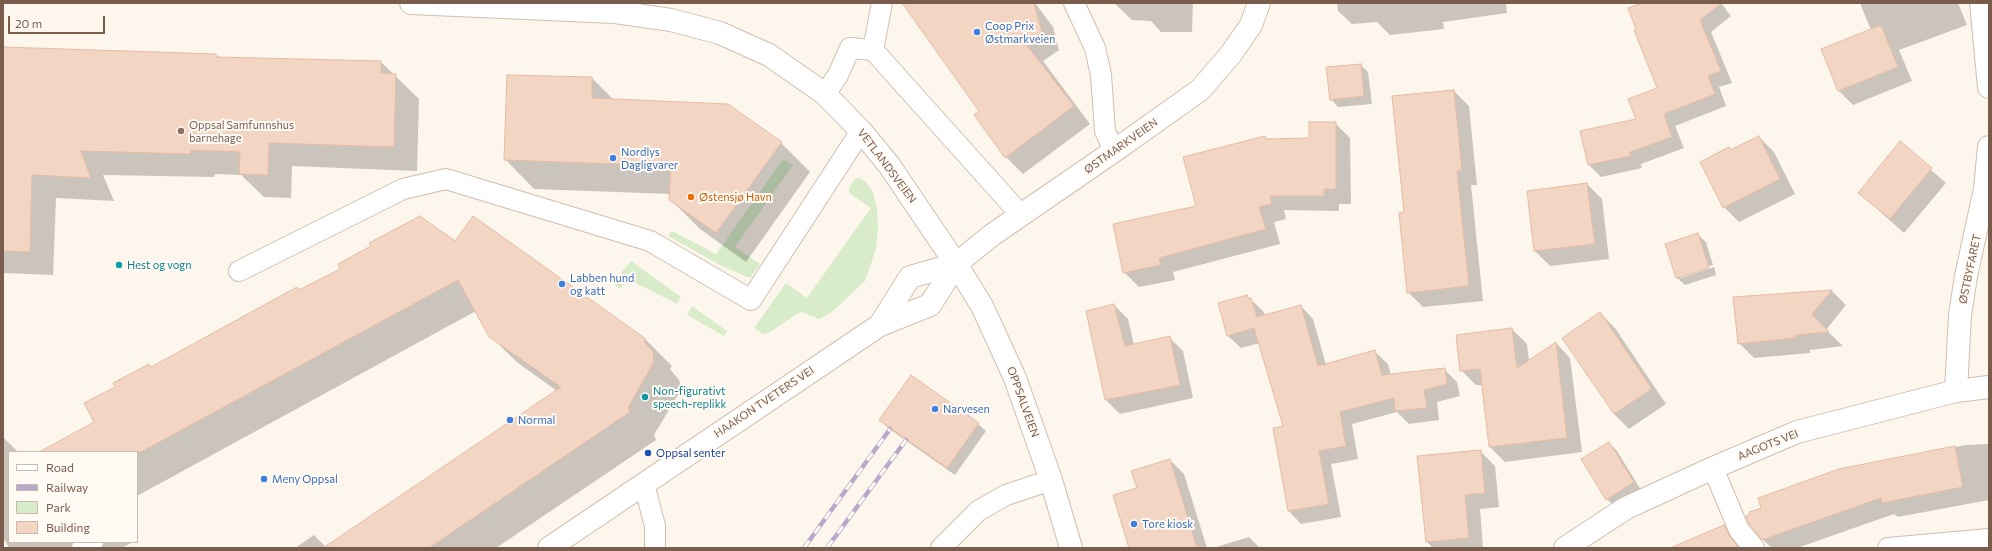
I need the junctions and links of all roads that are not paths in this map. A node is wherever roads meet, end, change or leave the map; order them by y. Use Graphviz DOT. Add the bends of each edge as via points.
graph roads {
  1 [pos="410,3"];
  2 [pos="882,3"];
  3 [pos="1074,3"];
  4 [pos="1259,3"];
  5 [pos="1981,3"];
  6 [pos="873,50"];
  7 [pos="1989,87"];
  8 [pos="824,94"];
  9 [pos="861,131"];
  10 [pos="1989,147"];
  11 [pos="1114,152"];
  12 [pos="1021,215"];
  13 [pos="956,264"];
  14 [pos="239,271"];
  15 [pos="880,325"];
  16 [pos="1989,387"];
  17 [pos="1956,391"];
  18 [pos="1712,468"];
  19 [pos="1051,480"];
  20 [pos="644,484"];
  21 [pos="1989,539"];
  22 [pos="91,543"];
  23 [pos="82,548"];
  24 [pos="549,548"];
  25 [pos="655,548"];
  26 [pos="941,548"];
  27 [pos="1071,548"];
  28 [pos="1565,548"];
  29 [pos="1754,548"];
  30 [pos="1888,548"];
  1 -- 8 [label="street, VETLANDSVEIEN" via="615,12 671,20 720,33 763,52"];
  2 -- 6 [label="lane"];
  3 -- 11 [label="lane" via="1095,48 1101,75 1105,130"];
  4 -- 11 [label="street, ØSTMARKVEIEN" via="1251,24 1232,54 1200,90"];
  5 -- 7 [label="street"];
  6 -- 8 [label="lane" via="850,48 838,75"];
  6 -- 12 [label="lane"];
  8 -- 9 [label="street, VETLANDSVEIEN"];
  9 -- 13 [label="street, VETLANDSVEIEN" via="889,165"];
  9 -- 14 [label="lane" via="751,300 650,241 446,179 403,189"];
  10 -- 17 [label="street, ØSTBYFARET" via="1985,189 1960,315"];
  11 -- 12 [label="street, ØSTMARKVEIEN"];
  12 -- 13 [label="street, ØSTMARKVEIEN"];
  13 -- 15 [label="street, HAAKON TVETERS VEI" via="930,305"];
  13 -- 15 [label="street, HAAKON TVETERS VEI" via="910,277"];
  13 -- 19 [label="street, OPPSALVEIEN" via="997,335"];
  15 -- 20 [label="street, HAAKON TVETERS VEI"];
  16 -- 17 [label="street, AAGOTS VEI"];
  17 -- 18 [label="street, AAGOTS VEI" via="1797,432"];
  18 -- 28 [label="street, AAGOTS VEI" via="1626,508"];
  18 -- 29 [label="lane" via="1739,530"];
  19 -- 26 [label="lane" via="1006,495 978,511"];
  19 -- 27 [label="street, OPPSALVEIEN"];
  20 -- 24 [label="street, HAAKON TVETERS VEI"];
  20 -- 25 [label="lane" via="654,526"];
  21 -- 30 [label="lane"];
  22 -- 23 [label="lane"];
}
